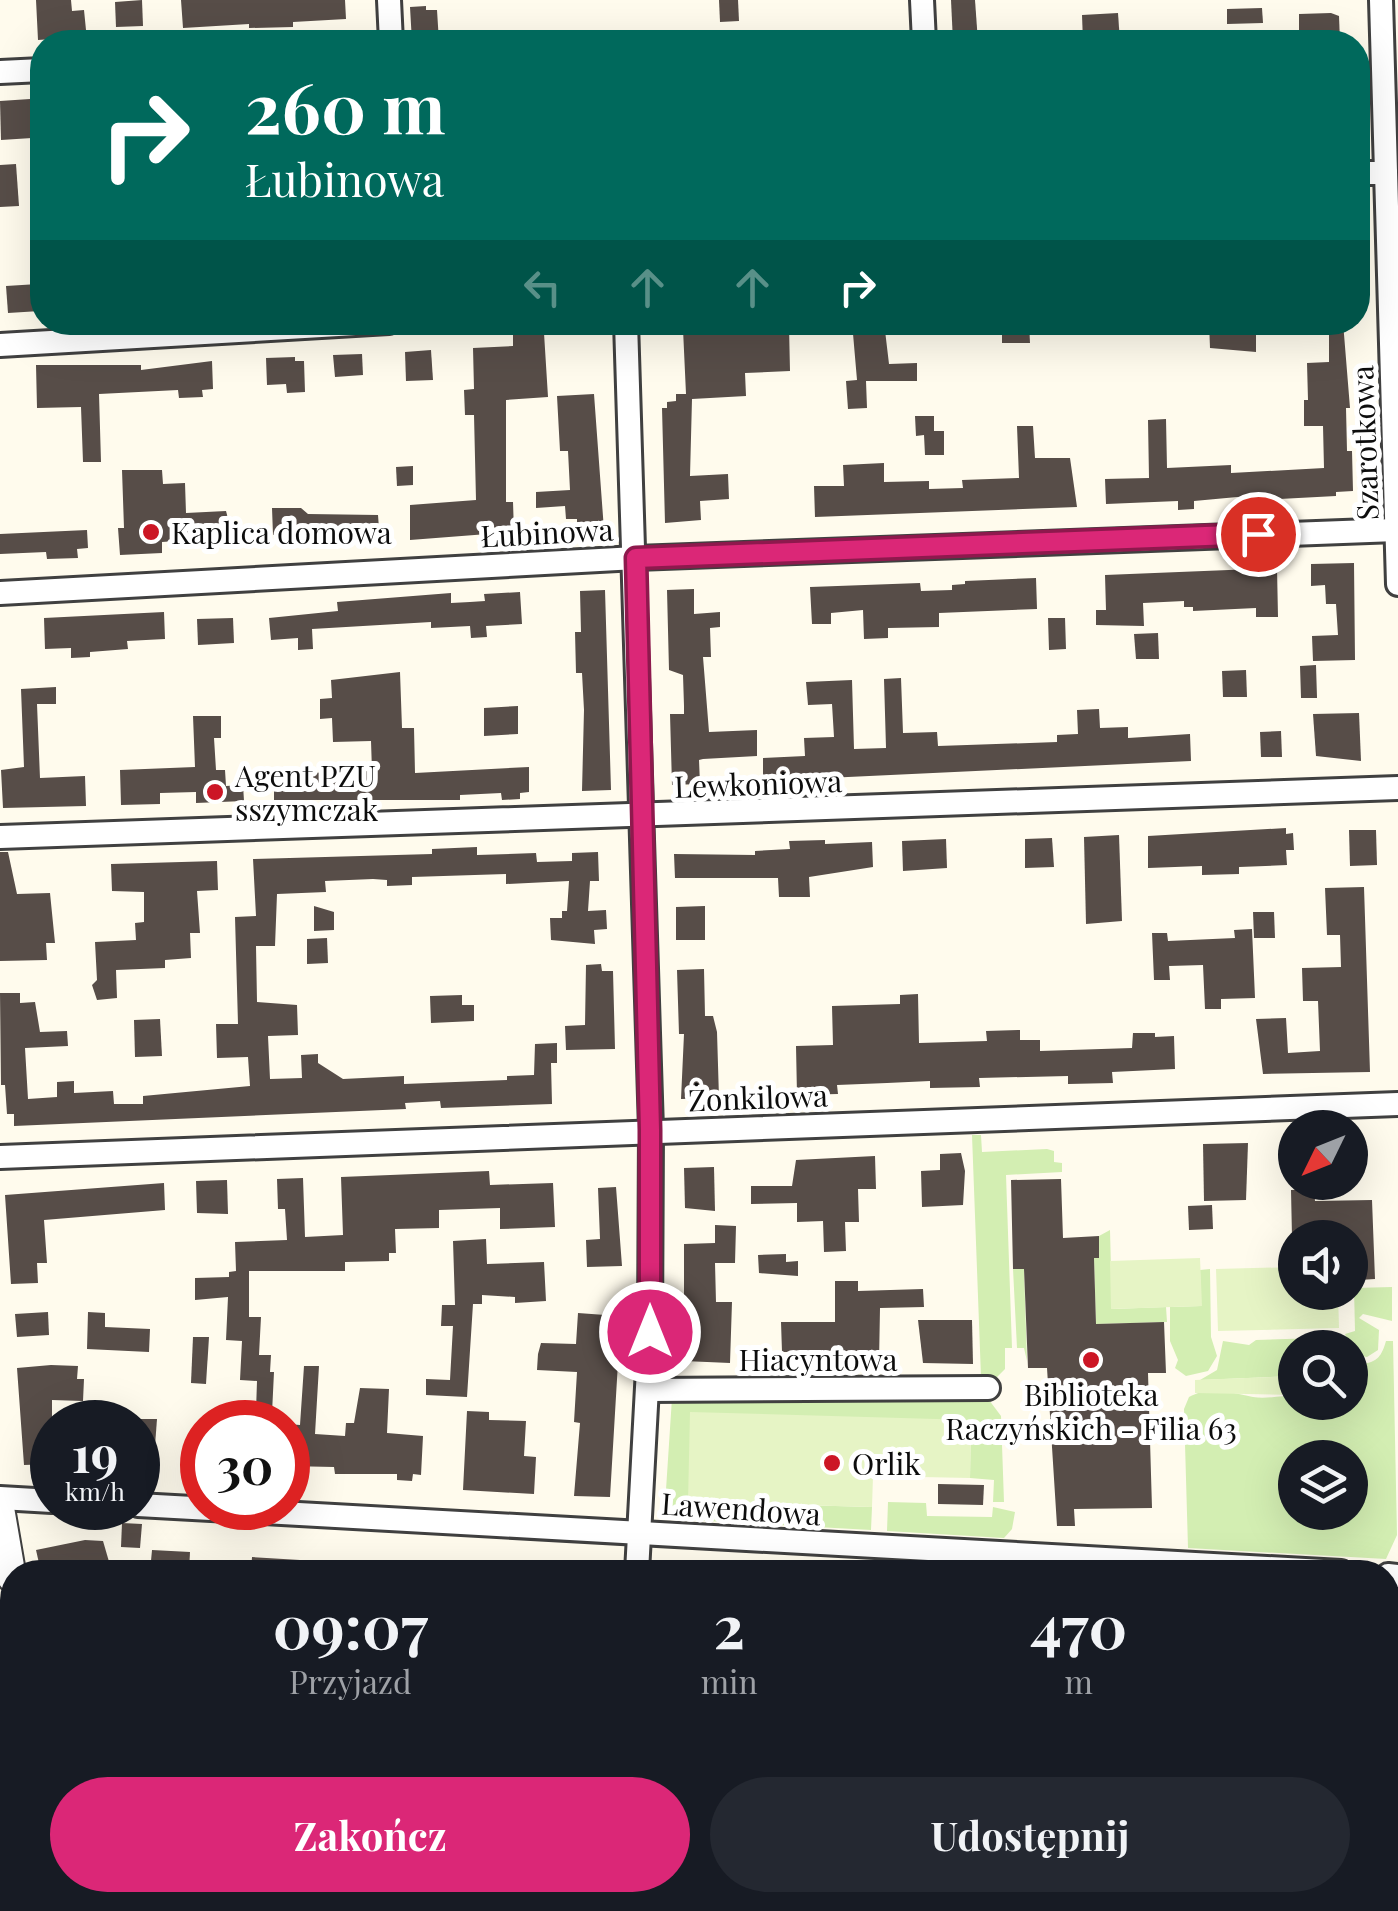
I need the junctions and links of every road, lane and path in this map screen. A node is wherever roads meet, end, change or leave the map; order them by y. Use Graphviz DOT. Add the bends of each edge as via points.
graph roads {
  1 [pos="388,0"];
  2 [pos="922,0"];
  3 [pos="1386,6"];
  4 [pos="391,30"];
  5 [pos="923,30"];
  6 [pos="30,71"];
  7 [pos="0,72"];
  8 [pos="1370,173"];
  9 [pos="1386,173"];
  10 [pos="1393,249"];
  11 [pos="159,335"];
  12 [pos="627,335"];
  13 [pos="0,344"];
  14 [pos="1397,488"];
  15 [pos="1396,530"];
  16 [pos="636,558"];
  17 [pos="1398,584"];
  18 [pos="0,592"];
  19 [pos="1398,788"];
  20 [pos="640,818"];
  21 [pos="0,837"];
  22 [pos="1398,1104"];
  23 [pos="650,1130"];
  24 [pos="0,1157"];
  25 [pos="988,1388"];
  26 [pos="648,1390"];
  27 [pos="0,1498"];
  28 [pos="30,1499"];
  29 [pos="160,1506"];
  30 [pos="0,1508"];
  31 [pos="641,1532"];
  32 [pos="9,1560"];
  33 [pos="639,1560"];
  34 [pos="914,1560"];
  1 -- 4 [label="street"];
  2 -- 5 [label="street"];
  3 -- 9 [label="street, Szarotkowa"];
  6 -- 7 [label="street"];
  8 -- 9 [label="street"];
  9 -- 10 [label="street, Szarotkowa"];
  10 -- 14 [label="street, Szarotkowa"];
  11 -- 13 [label="street"];
  12 -- 16 [label="street"];
  14 -- 15 [label="street, Szarotkowa"];
  15 -- 16 [label="street, Łubinowa"];
  15 -- 17 [label="street, Szarotkowa"];
  16 -- 18 [label="street, Łubinowa"];
  16 -- 20 [label="street"];
  19 -- 20 [label="street, Lewkoniowa"];
  20 -- 21 [label="street, Lewkoniowa"];
  20 -- 23 [label="street"];
  22 -- 23 [label="street, Żonkilowa"];
  23 -- 24 [label="street, Żonkilowa"];
  23 -- 26 [label="street"];
  25 -- 26 [label="street, Hiacyntowa"];
  26 -- 31 [label="street"];
  27 -- 28 [label="street"];
  29 -- 31 [label="street, Lawendowa"];
  30 -- 32 [label="street"];
  31 -- 33 [label="street"];
  31 -- 34 [label="street, Lawendowa"];
}
